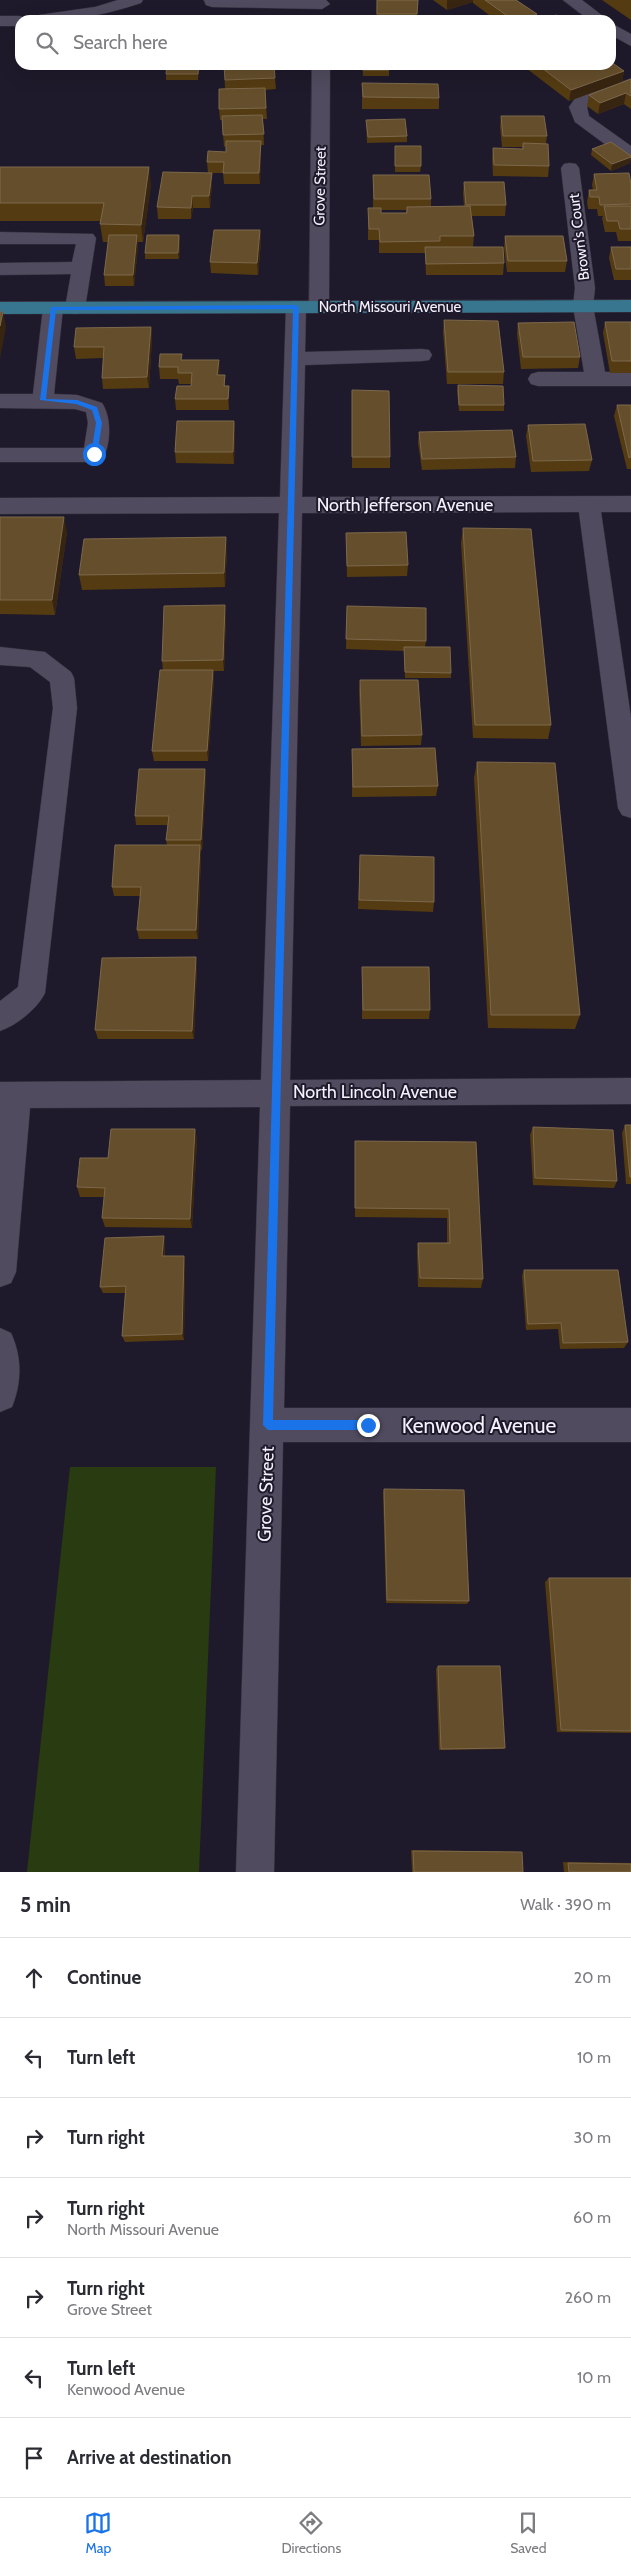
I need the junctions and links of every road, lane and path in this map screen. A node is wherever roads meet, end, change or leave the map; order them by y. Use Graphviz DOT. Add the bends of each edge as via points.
graph roads {
  1 [pos="135,0"];
  2 [pos="212,0"];
  3 [pos="571,0"];
  4 [pos="272,2"];
  5 [pos="322,8"];
  6 [pos="75,15"];
  7 [pos="593,15"];
  8 [pos="0,21"];
  9 [pos="15,21"];
  10 [pos="616,31"];
  11 [pos="631,41"];
  12 [pos="321,70"];
  13 [pos="631,84"];
  14 [pos="631,154"];
  15 [pos="570,168"];
  16 [pos="0,238"];
  17 [pos="82,268"];
  18 [pos="0,269"];
  19 [pos="583,306"];
  20 [pos="631,306"];
  21 [pos="307,307"];
  22 [pos="0,308"];
  23 [pos="53,308"];
  24 [pos="75,308"];
  25 [pos="422,356"];
  26 [pos="294,359"];
  27 [pos="538,379"];
  28 [pos="596,379"];
  29 [pos="631,379"];
  30 [pos="43,400"];
  31 [pos="0,401"];
  32 [pos="0,455"];
  33 [pos="589,504"];
  34 [pos="631,504"];
  35 [pos="290,505"];
  36 [pos="0,506"];
  37 [pos="0,656"];
  38 [pos="631,808"];
  39 [pos="0,1018"];
  40 [pos="631,1091"];
  41 [pos="276,1092"];
  42 [pos="8,1095"];
  43 [pos="2,1231"];
  44 [pos="0,1272"];
  45 [pos="0,1344"];
  46 [pos="0,1395"];
  47 [pos="268,1425"];
  48 [pos="631,1425"];
  49 [pos="255,1872"];
  1 -- 6 [label="street"];
  2 -- 4 [label="street"];
  3 -- 7 [label="street"];
  4 -- 5 [label="street"];
  8 -- 9 [label="street"];
  10 -- 11 [label="street"];
  12 -- 21 [label="street, Grove Street"];
  13 -- 14 [label="street" via="582,101 578,107 581,118"];
  15 -- 19 [label="street, Brown's Court" via="585,288"];
  16 -- 17 [label="street" via="86,238"];
  17 -- 18 [label="street"];
  17 -- 24 [label="street"];
  19 -- 20 [label="main road, North Missouri Avenue"];
  19 -- 21 [label="main road, North Missouri Avenue"];
  19 -- 28 [label="street, Brown's Court"];
  21 -- 24 [label="main road, North Missouri Avenue"];
  21 -- 26 [label="street, Grove Street"];
  22 -- 23 [label="main road, North Missouri Avenue"];
  23 -- 24 [label="main road, North Missouri Avenue"];
  23 -- 30 [label="street"];
  25 -- 26 [label="street"];
  26 -- 35 [label="street, Grove Street"];
  27 -- 28 [label="street"];
  28 -- 29 [label="street"];
  30 -- 31 [label="street"];
  30 -- 32 [label="street" via="77,402 94,408 99,423 94,454"];
  33 -- 34 [label="street, North Jefferson Avenue"];
  33 -- 35 [label="street, North Jefferson Avenue"];
  33 -- 38 [label="street"];
  35 -- 36 [label="street, North Jefferson Avenue"];
  35 -- 41 [label="street, Grove Street"];
  37 -- 39 [label="street" via="36,658 62,678 65,708 31,993"];
  40 -- 41 [label="street, North Lincoln Avenue"];
  41 -- 42 [label="street, North Lincoln Avenue"];
  41 -- 47 [label="street, Grove Street"];
  42 -- 43 [label="street"];
  43 -- 44 [label="street"];
  45 -- 46 [label="street" via="4,1367"];
  47 -- 48 [label="street, Kenwood Avenue"];
  47 -- 49 [label="street, Grove Street"];
}
